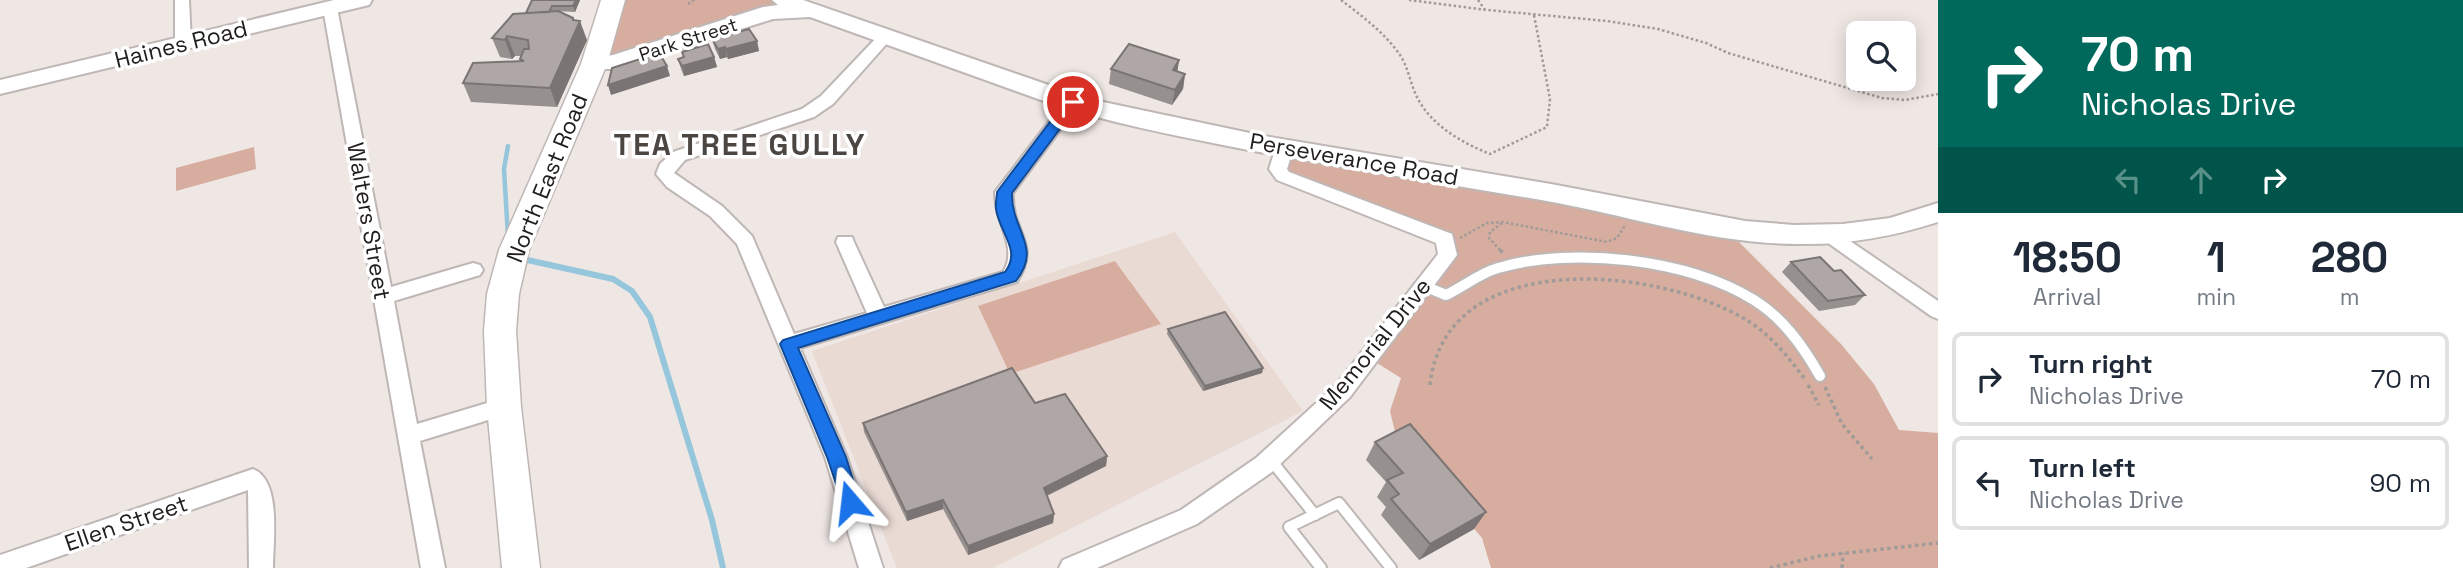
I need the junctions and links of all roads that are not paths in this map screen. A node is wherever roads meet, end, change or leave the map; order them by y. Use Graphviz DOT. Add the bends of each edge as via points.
graph roads {
  1 [pos="182,0"];
  2 [pos="361,0"];
  3 [pos="614,0"];
  4 [pos="776,4"];
  5 [pos="330,8"];
  6 [pos="824,15"];
  7 [pos="886,37"];
  8 [pos="183,43"];
  9 [pos="594,64"];
  10 [pos="0,87"];
  11 [pos="1073,102"];
  12 [pos="1285,147"];
  13 [pos="1938,212"];
  14 [pos="1831,235"];
  15 [pos="845,242"];
  16 [pos="473,270"];
  17 [pos="1424,286"];
  18 [pos="383,297"];
  19 [pos="1938,311"];
  20 [pos="879,317"];
  21 [pos="789,344"];
  22 [pos="1820,376"];
  23 [pos="504,407"];
  24 [pos="409,435"];
  25 [pos="1270,459"];
  26 [pos="1315,514"];
  27 [pos="0,566"];
  28 [pos="261,568"];
  29 [pos="433,568"];
  30 [pos="521,568"];
  31 [pos="871,568"];
  32 [pos="1071,568"];
  33 [pos="1321,568"];
  34 [pos="1391,568"];
  1 -- 8 [label="street"];
  2 -- 5 [label="street, Haines Road"];
  3 -- 9 [label="main road, North East Road"];
  4 -- 6 [label="street, Park Street"];
  4 -- 9 [label="street, Park Street" via="615,62"];
  5 -- 8 [label="street, Haines Road"];
  5 -- 18 [label="street, Walters Street"];
  6 -- 7 [label="street, Perseverance Road"];
  7 -- 11 [label="street, Perseverance Road"];
  7 -- 21 [label="street" via="827,100 808,113 680,156 666,168 673,183 716,211 745,241"];
  8 -- 10 [label="street, Haines Road"];
  9 -- 23 [label="main road, North East Road" via="514,250 500,331"];
  11 -- 12 [label="street, Perseverance Road"];
  11 -- 20 [label="street" via="1004,192 1004,210 1020,250 1018,266 1010,276"];
  12 -- 14 [label="street, Perseverance Road" via="1720,227"];
  12 -- 17 [label="street, Memorial Drive" via="1278,169 1283,176 1447,247"];
  13 -- 14 [label="street, Perseverance Road" via="1883,230"];
  14 -- 19 [label="street"];
  15 -- 20 [label="street"];
  16 -- 18 [label="street"];
  17 -- 22 [label="lane" via="1446,295 1496,269 1580,257 1692,274 1728,286 1776,317 1795,335"];
  17 -- 25 [label="street, Memorial Drive" via="1343,391"];
  18 -- 24 [label="street, Walters Street"];
  20 -- 21 [label="street"];
  21 -- 31 [label="street" via="836,457"];
  23 -- 24 [label="street"];
  23 -- 30 [label="main road, North East Road"];
  24 -- 29 [label="street, Walters Street"];
  25 -- 26 [label="lane"];
  25 -- 32 [label="street, Memorial Drive" via="1189,517"];
  26 -- 33 [label="lane" via="1289,527"];
  26 -- 34 [label="lane" via="1339,503"];
  27 -- 28 [label="street, Ellen Street" via="253,479 261,491"];
}
